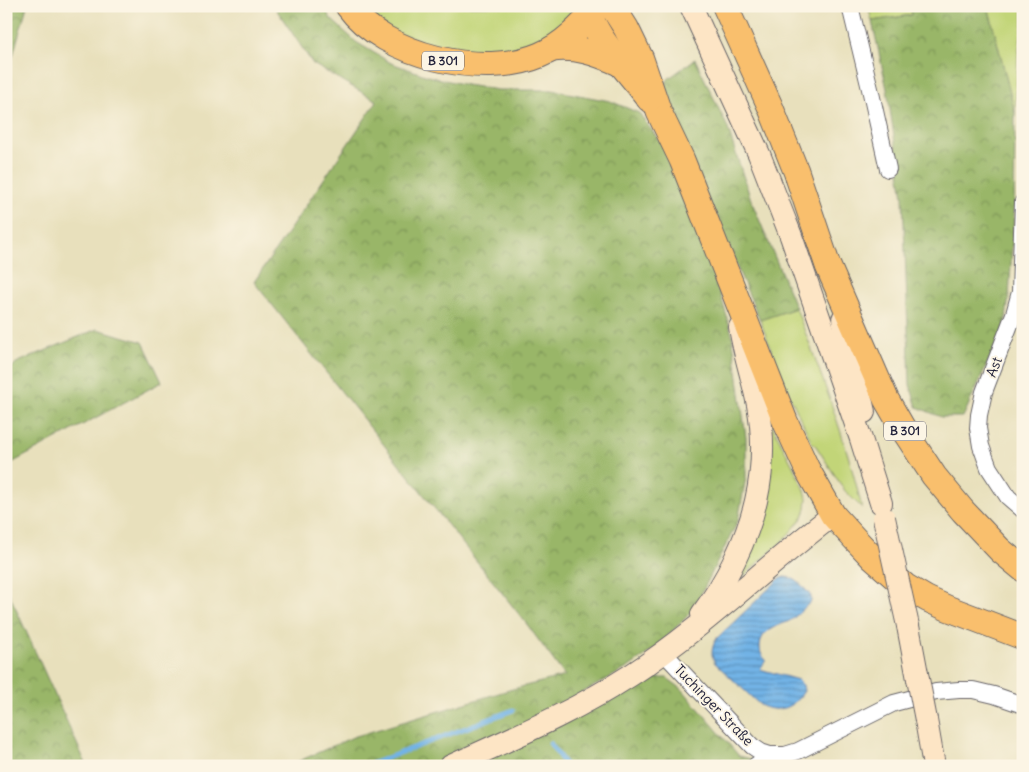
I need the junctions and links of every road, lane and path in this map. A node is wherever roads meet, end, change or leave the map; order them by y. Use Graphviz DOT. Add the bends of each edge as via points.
graph roads {
  1 [pos="348,6"];
  2 [pos="692,6"];
  3 [pos="725,6"];
  4 [pos="850,6"];
  5 [pos="600,10"];
  6 [pos="552,49"];
  7 [pos="619,63"];
  8 [pos="659,112"];
  9 [pos="888,169"];
  10 [pos="1023,202"];
  11 [pos="828,266"];
  12 [pos="738,301"];
  13 [pos="1023,510"];
  14 [pos="883,511"];
  15 [pos="833,515"];
  16 [pos="1023,569"];
  17 [pos="1023,637"];
  18 [pos="682,638"];
  19 [pos="663,652"];
  20 [pos="1023,705"];
  21 [pos="770,755"];
  22 [pos="451,766"];
  23 [pos="756,766"];
  24 [pos="934,766"];
  1 -- 6 [label="main road, B 301" via="364,23 395,43 446,61 502,64 539,56"];
  2 -- 14 [label="main road" via="759,154 791,236"];
  3 -- 11 [label="main road, B 301" via="796,171"];
  4 -- 9 [label="street"];
  5 -- 6 [label="main road, B 301"];
  5 -- 7 [label="main road, B 301" via="600,36"];
  5 -- 8 [label="main road, B 301" via="626,28"];
  6 -- 7 [label="main road, B 301" via="571,48"];
  7 -- 8 [label="main road, B 301"];
  8 -- 12 [label="main road, B 301" via="682,160"];
  10 -- 13 [label="street, Ast" via="1020,292 984,392 978,428 989,468 1008,497"];
  11 -- 14 [label="main road, B 301" via="859,385"];
  11 -- 16 [label="main road, B 301" via="886,399 905,432 934,476 963,511"];
  12 -- 15 [label="main road, B 301" via="785,421"];
  12 -- 18 [label="main road" via="743,344 761,425 761,468 756,500 735,559 703,612"];
  14 -- 24 [label="main road, bridge"];
  15 -- 17 [label="main road, B 301" via="872,557 905,586 947,608"];
  15 -- 18 [label="main road"];
  18 -- 19 [label="main road"];
  19 -- 21 [label="street, Tuchinger Straße" via="745,740"];
  19 -- 22 [label="main road" via="589,701"];
  20 -- 21 [label="street" via="973,690 936,692 894,703 798,751"];
  21 -- 23 [label="street"];
}
